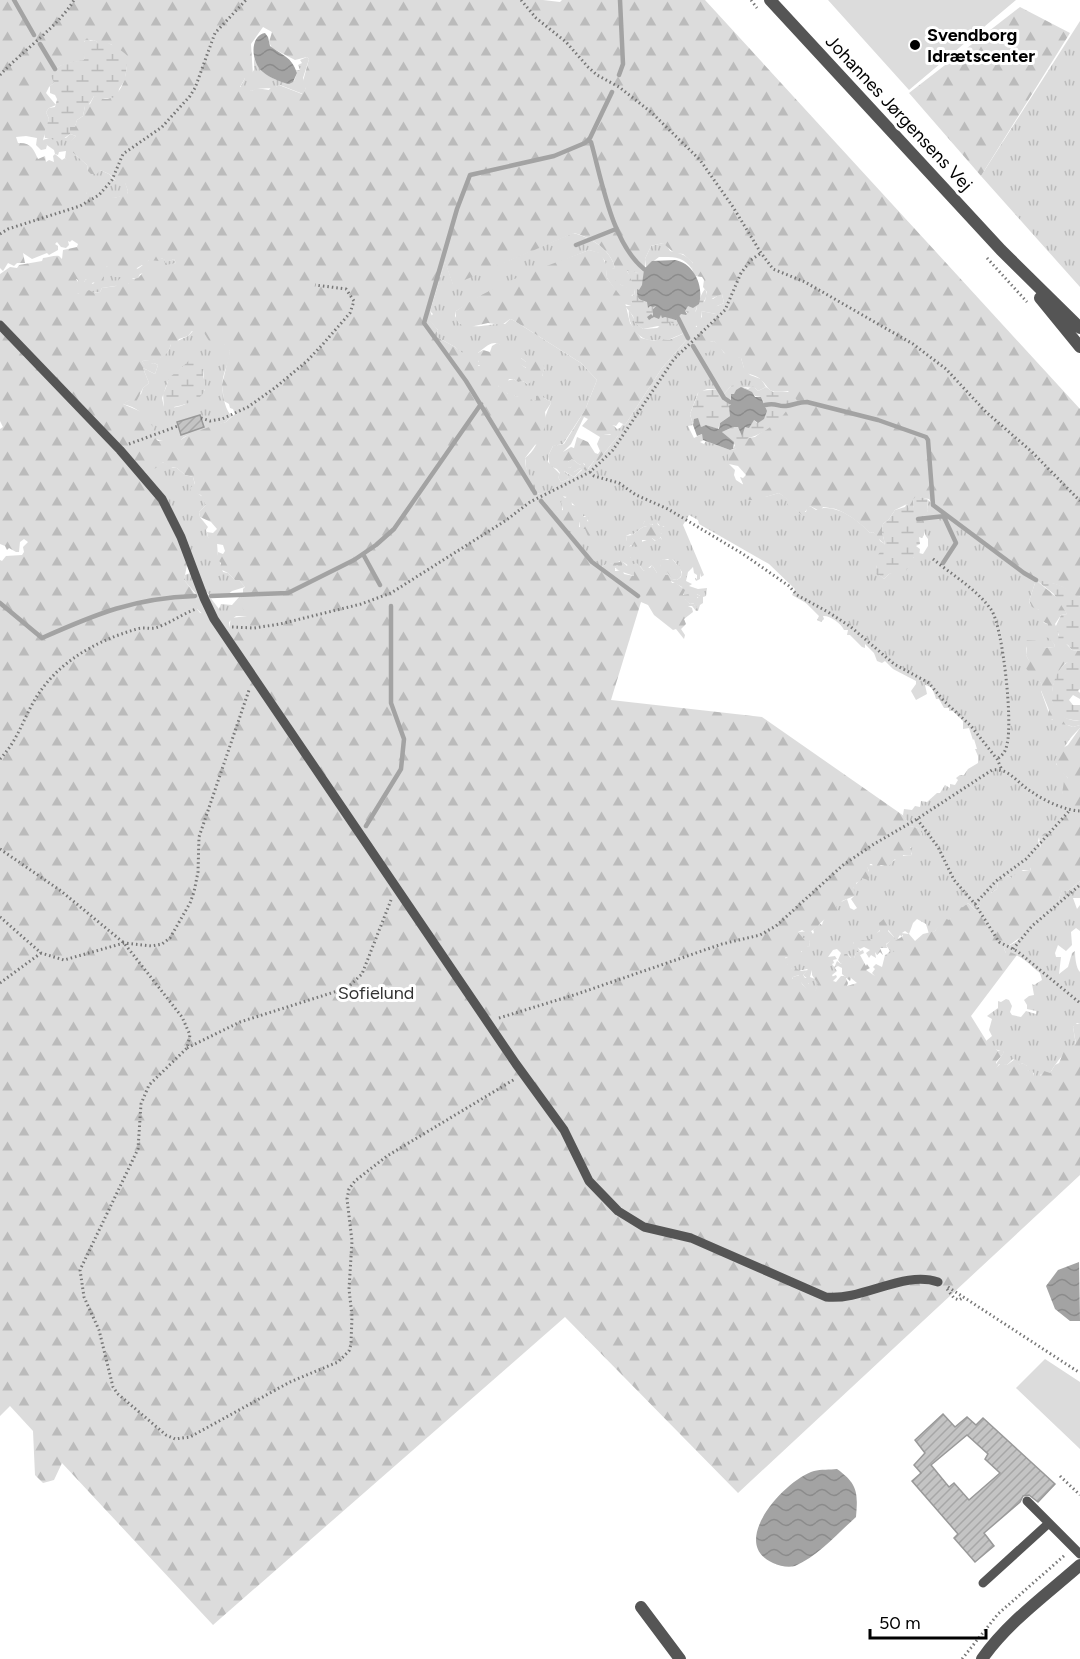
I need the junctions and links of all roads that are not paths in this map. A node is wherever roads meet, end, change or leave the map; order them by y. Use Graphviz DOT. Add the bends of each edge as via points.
graph roads {
  1 [pos="770,0"];
  2 [pos="1001,250"];
  3 [pos="0,325"];
  4 [pos="1080,328"];
  5 [pos="1080,347"];
  6 [pos="938,1282"];
  7 [pos="1027,1501"];
  8 [pos="1049,1524"];
  9 [pos="1080,1554"];
  10 [pos="1080,1565"];
  11 [pos="983,1583"];
  12 [pos="641,1607"];
  13 [pos="680,1659"];
  14 [pos="982,1659"];
  1 -- 2 [label="street, Johannes Jørgensens Vej"];
  2 -- 4 [label="street, Johannes Jørgensens Vej"];
  2 -- 5 [label="street, Johannes Jørgensens Vej"];
  3 -- 6 [label="lane" via="120,450 167,508 207,606 222,632 564,1130 590,1181 618,1211 632,1222 691,1238 826,1297 847,1298 919,1279"];
  7 -- 8 [label="lane"];
  8 -- 9 [label="lane"];
  8 -- 11 [label="lane"];
  10 -- 14 [label="street" via="1016,1621"];
  12 -- 13 [label="street"];
}
